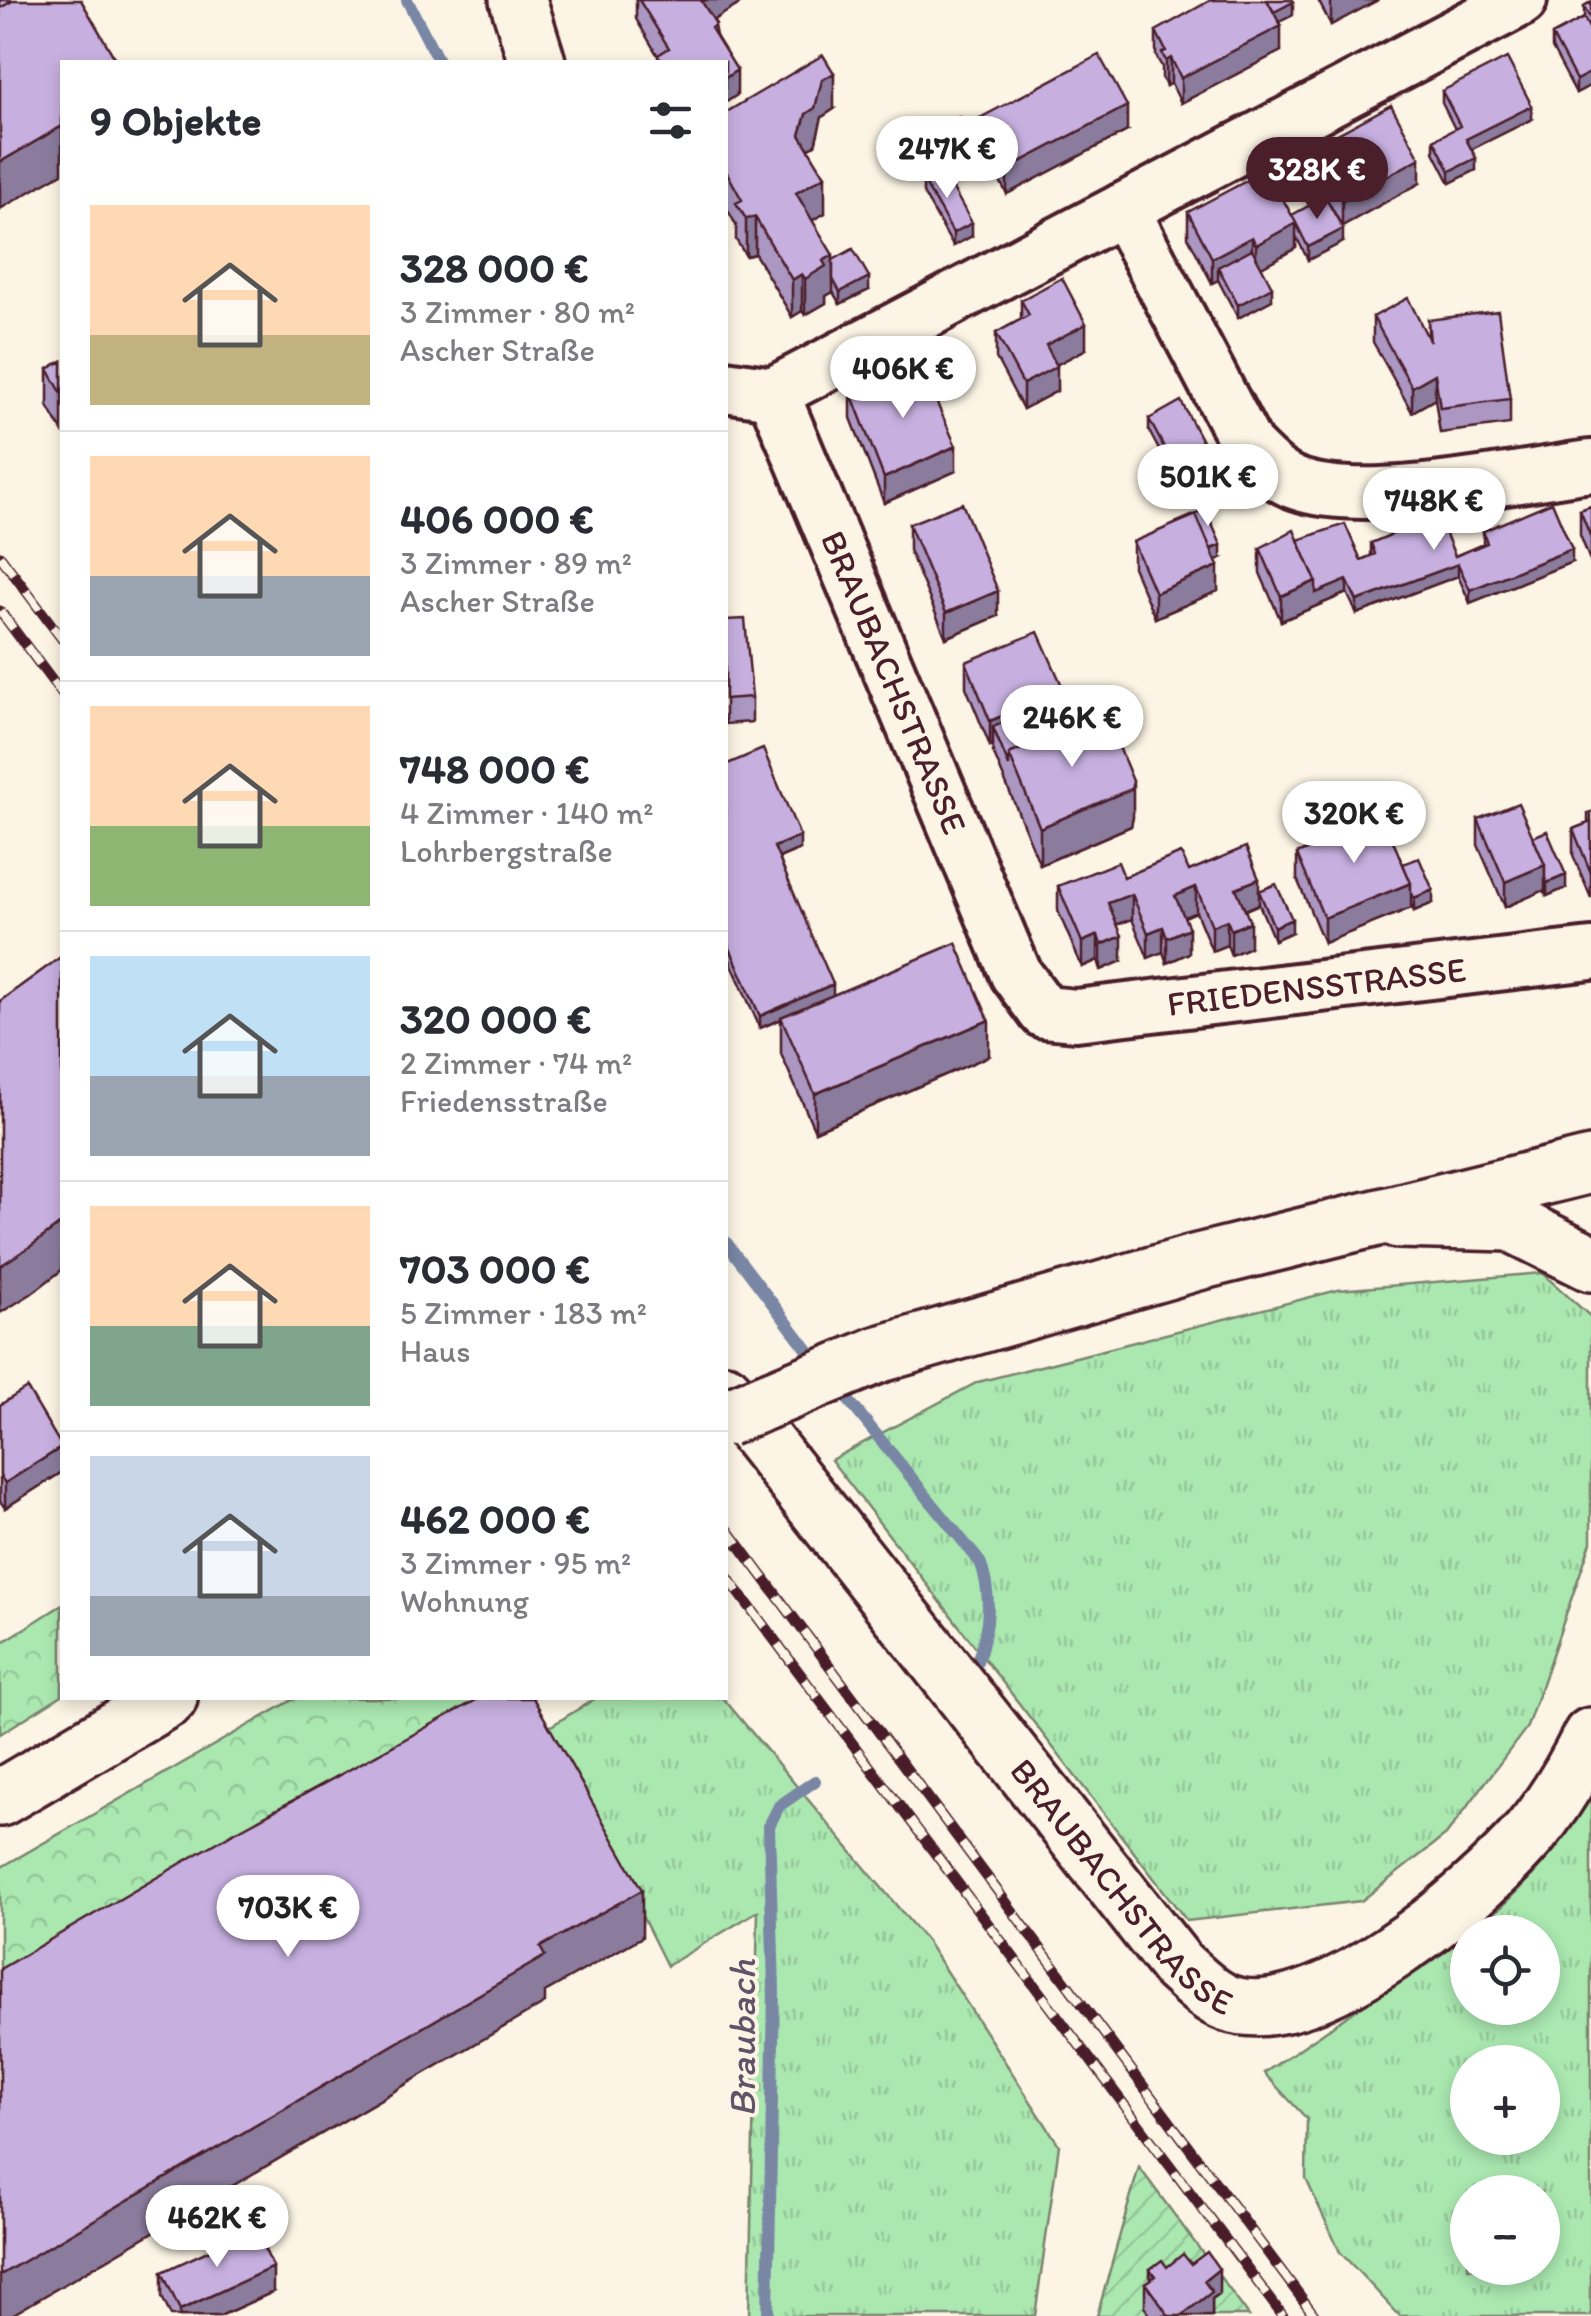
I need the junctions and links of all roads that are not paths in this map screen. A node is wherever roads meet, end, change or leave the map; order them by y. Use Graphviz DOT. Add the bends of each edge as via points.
graph roads {
  1 [pos="1521,0"];
  2 [pos="524,3"];
  3 [pos="537,60"];
  4 [pos="1123,209"];
  5 [pos="749,389"];
  6 [pos="1591,466"];
  7 [pos="1591,954"];
  8 [pos="1044,1012"];
  9 [pos="1591,1164"];
  10 [pos="1370,1218"];
  11 [pos="1591,1263"];
  12 [pos="728,1396"];
  13 [pos="728,1417"];
  14 [pos="166,1700"];
  15 [pos="1591,1736"];
  16 [pos="0,1798"];
  1 -- 4 [label="street"];
  2 -- 3 [label="street"];
  4 -- 5 [label="street"];
  4 -- 6 [label="street" via="1248,448 1296,484 1362,495"];
  5 -- 8 [label="street, BRAUBACHSTRASSE" via="1016,974"];
  7 -- 8 [label="street, FRIEDENSSTRASSE" via="1076,1016"];
  9 -- 10 [label="street"];
  10 -- 11 [label="street" via="1510,1223"];
  10 -- 13 [label="street, bridge" via="880,1354"];
  12 -- 15 [label="street, BRAUBACHSTRASSE" via="1178,1966 1227,2003 1275,2007 1295,2001 1340,1983 1430,1926 1471,1895 1531,1832"];
  14 -- 16 [label="street"];
}
